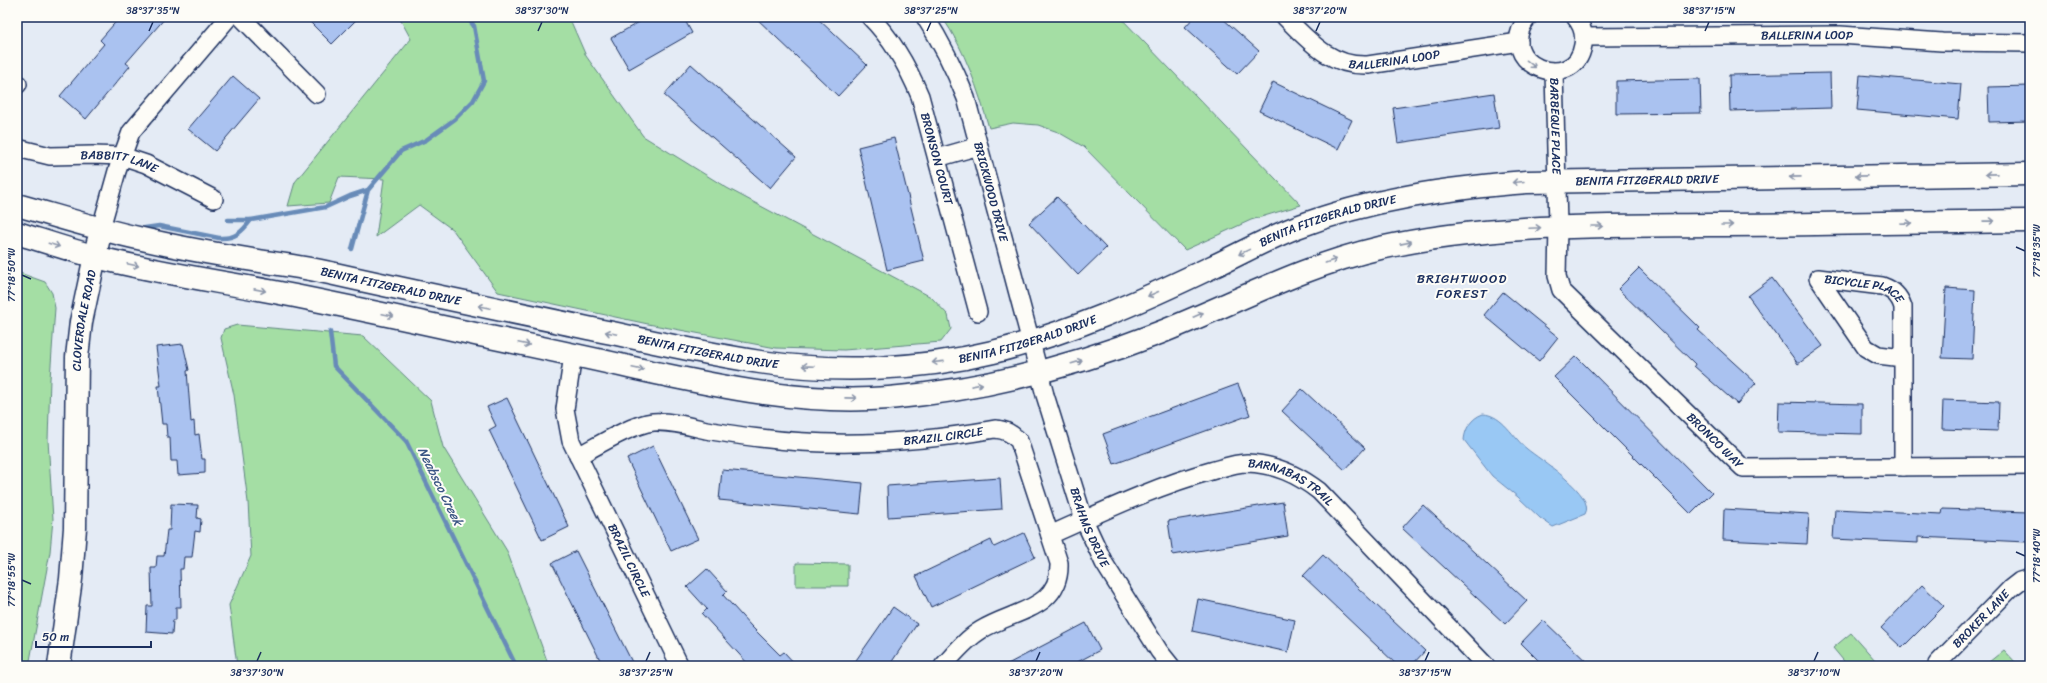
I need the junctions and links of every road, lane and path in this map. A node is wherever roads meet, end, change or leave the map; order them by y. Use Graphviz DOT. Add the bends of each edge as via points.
graph roads {
  1 [pos="229,17"];
  2 [pos="242,17"];
  3 [pos="870,17"];
  4 [pos="925,17"];
  5 [pos="1285,17"];
  6 [pos="1528,17"];
  7 [pos="1575,17"];
  8 [pos="1584,37"];
  9 [pos="1519,42"];
  10 [pos="2030,43"];
  11 [pos="1554,72"];
  12 [pos="317,94"];
  13 [pos="979,146"];
  14 [pos="17,148"];
  15 [pos="122,156"];
  16 [pos="937,158"];
  17 [pos="2030,174"];
  18 [pos="1556,181"];
  19 [pos="214,199"];
  20 [pos="17,205"];
  21 [pos="2030,221"];
  22 [pos="1558,226"];
  23 [pos="101,228"];
  24 [pos="17,234"];
  25 [pos="95,256"];
  26 [pos="978,312"];
  27 [pos="1031,342"];
  28 [pos="573,355"];
  29 [pos="1903,358"];
  30 [pos="1040,373"];
  31 [pos="578,456"];
  32 [pos="2030,466"];
  33 [pos="1904,467"];
  34 [pos="1084,520"];
  35 [pos="1050,535"];
  36 [pos="2030,578"];
  37 [pos="1478,663"];
  38 [pos="59,666"];
  39 [pos="680,666"];
  40 [pos="943,666"];
  41 [pos="1171,666"];
  42 [pos="1939,666"];
  1 -- 15 [label="street, CLOVERDALE ROAD" via="133,129"];
  2 -- 12 [label="street"];
  3 -- 16 [label="street, BRONSON COURT" via="897,50 911,74 925,111"];
  4 -- 13 [label="street, BRICKWOOD DRIVE" via="956,72"];
  5 -- 9 [label="street, BALLERINA LOOP" via="1320,51 1350,65 1368,65"];
  6 -- 9 [label="street" via="1523,24"];
  7 -- 8 [label="street"];
  8 -- 10 [label="street, BALLERINA LOOP" via="1825,35 1942,42"];
  8 -- 11 [label="street" via="1579,57 1564,70"];
  9 -- 11 [label="street, one-way" via="1530,63 1544,71"];
  11 -- 18 [label="street, BARBEQUE PLACE"];
  13 -- 16 [label="street"];
  13 -- 27 [label="street, BRICKWOOD DRIVE"];
  14 -- 15 [label="street, BABBITT LANE" via="50,156"];
  15 -- 19 [label="street, BABBITT LANE" via="146,164"];
  15 -- 23 [label="street, CLOVERDALE ROAD"];
  16 -- 26 [label="street, BRONSON COURT"];
  17 -- 18 [label="main road, BENITA FITZGERALD DRIVE, one-way"];
  18 -- 22 [label="street, BRONCO WAY"];
  18 -- 27 [label="main road, BENITA FITZGERALD DRIVE, one-way" via="1475,186 1379,203 1340,214 1296,228 1125,307"];
  20 -- 23 [label="main road, BENITA FITZGERALD DRIVE"];
  22 -- 21 [label="main road, one-way"];
  30 -- 22 [label="main road, one-way" via="1098,356 1161,332 1248,293 1334,260 1429,238"];
  22 -- 33 [label="street, BRONCO WAY" via="1560,290 1743,468"];
  23 -- 25 [label="main road, CLOVERDALE ROAD"];
  27 -- 23 [label="main road, BENITA FITZGERALD DRIVE, one-way" via="943,362 892,367 841,368 764,362 706,353 323,271 227,256"];
  24 -- 25 [label="main road, one-way"];
  25 -- 28 [label="main road, one-way"];
  25 -- 38 [label="main road, CLOVERDALE ROAD" via="81,322 77,357 75,528"];
  27 -- 30 [label="street, BRICKWOOD DRIVE"];
  28 -- 30 [label="main road, one-way" via="687,380 807,398 883,398 943,392"];
  28 -- 31 [label="street, BRAZIL CIRCLE" via="565,409 571,441"];
  29 -- 29 [label="street, BICYCLE PLACE" via="1903,307 1895,293 1882,286 1818,278 1866,348 1878,355"];
  29 -- 33 [label="street, BICYCLE PLACE"];
  30 -- 34 [label="street, BRAHMS DRIVE"];
  31 -- 35 [label="street, BRAZIL CIRCLE" via="651,422 668,422 761,439 852,444 909,441 995,429 1004,430 1018,441"];
  31 -- 39 [label="street, BRAZIL CIRCLE"];
  32 -- 33 [label="street, BRONCO WAY"];
  34 -- 35 [label="street, BARNABAS TRAIL"];
  34 -- 37 [label="street, BARNABAS TRAIL" via="1163,487 1238,463 1266,465 1285,470 1319,491"];
  34 -- 41 [label="street, BRAHMS DRIVE" via="1104,563"];
  35 -- 40 [label="street, BRAZIL CIRCLE" via="1060,575 1050,596 980,630"];
  36 -- 42 [label="street, BROKER LANE" via="2020,581 2011,588 1937,664"];
}
